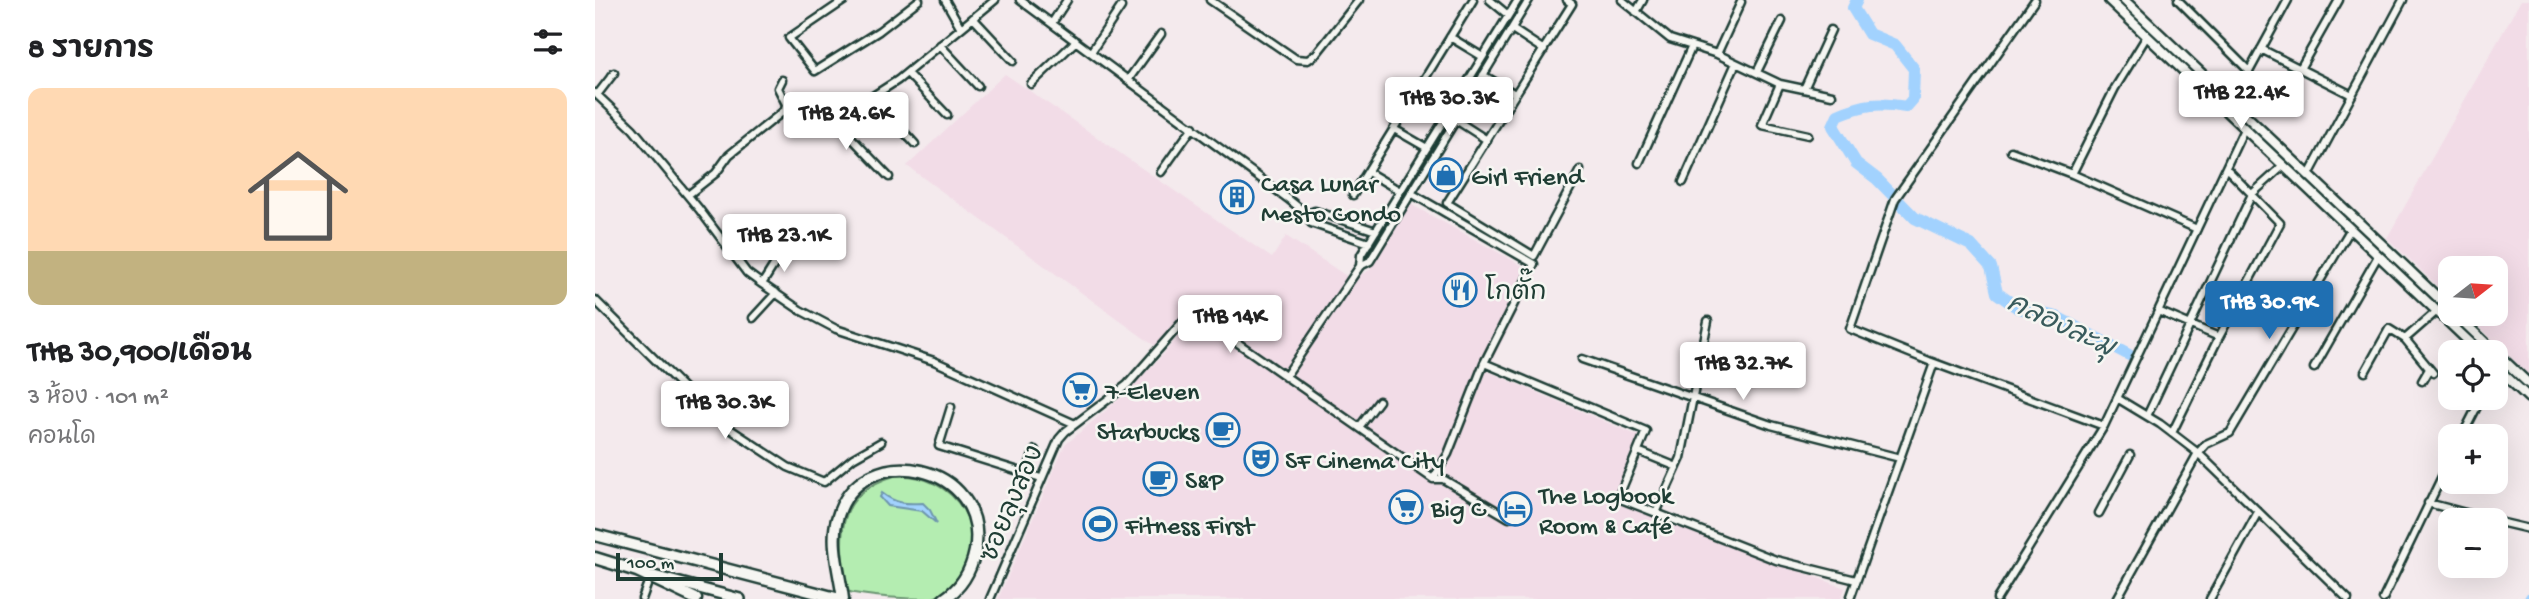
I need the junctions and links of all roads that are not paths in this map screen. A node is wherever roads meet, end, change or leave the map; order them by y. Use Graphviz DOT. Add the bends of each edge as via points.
graph roads {
  1 [pos="845,0"];
  2 [pos="919,0"];
  3 [pos="945,0"];
  4 [pos="995,0"];
  5 [pos="1020,0"];
  6 [pos="1067,0"];
  7 [pos="1210,0"];
  8 [pos="1359,0"];
  9 [pos="1473,0"];
  10 [pos="1490,0"];
  11 [pos="1518,0"];
  12 [pos="1529,0"];
  13 [pos="1567,0"];
  14 [pos="1622,0"];
  15 [pos="1643,0"];
  16 [pos="2035,0"];
  17 [pos="2178,0"];
  18 [pos="2288,0"];
  19 [pos="2339,0"];
  20 [pos="2403,0"];
  21 [pos="2117,1"];
  22 [pos="1741,2"];
  23 [pos="1121,7"];
  24 [pos="1636,12"];
  25 [pos="1508,15"];
  26 [pos="973,18"];
  27 [pos="1781,21"];
  28 [pos="1052,23"];
  29 [pos="961,28"];
  30 [pos="1512,29"];
  31 [pos="1831,30"];
  32 [pos="1161,34"];
  33 [pos="2147,36"];
  34 [pos="1450,37"];
  35 [pos="1076,41"];
  36 [pos="940,45"];
  37 [pos="1692,46"];
  38 [pos="2261,49"];
  39 [pos="1544,50"];
  40 [pos="1091,52"];
  41 [pos="1717,54"];
  42 [pos="1483,57"];
  43 [pos="1013,61"];
  44 [pos="1737,63"];
  45 [pos="2301,67"];
  46 [pos="2249,71"];
  47 [pos="1757,72"];
  48 [pos="614,73"];
  49 [pos="907,73"];
  50 [pos="1483,75"];
  51 [pos="1128,79"];
  52 [pos="782,80"];
  53 [pos="1423,80"];
  54 [pos="1467,83"];
  55 [pos="1031,84"];
  56 [pos="1780,84"];
  57 [pos="978,86"];
  58 [pos="1475,89"];
  59 [pos="1804,89"];
  60 [pos="596,94"];
  61 [pos="1515,94"];
  62 [pos="1832,95"];
  63 [pos="2352,95"];
  64 [pos="872,97"];
  65 [pos="1456,101"];
  66 [pos="2232,103"];
  67 [pos="823,108"];
  68 [pos="2227,112"];
  69 [pos="947,115"];
  70 [pos="1456,120"];
  71 [pos="834,121"];
  72 [pos="1192,127"];
  73 [pos="1394,129"];
  74 [pos="2244,129"];
  75 [pos="1808,135"];
  76 [pos="1487,140"];
  77 [pos="915,144"];
  78 [pos="1427,148"];
  79 [pos="2011,151"];
  80 [pos="1639,163"];
  81 [pos="2283,166"];
  82 [pos="2226,168"];
  83 [pos="1580,170"];
  84 [pos="1368,172"];
  85 [pos="1161,173"];
  86 [pos="2071,174"];
  87 [pos="1410,175"];
  88 [pos="2309,175"];
  89 [pos="889,177"];
  90 [pos="1419,180"];
  91 [pos="1683,182"];
  92 [pos="1400,191"];
  93 [pos="1411,193"];
  94 [pos="2252,194"];
  95 [pos="688,195"];
  96 [pos="1353,195"];
  97 [pos="1307,214"];
  98 [pos="2197,229"];
  99 [pos="2350,230"];
  100 [pos="1376,231"];
  101 [pos="1369,243"];
  102 [pos="784,249"];
  103 [pos="2378,256"];
  104 [pos="1360,266"];
  105 [pos="762,284"];
  106 [pos="776,293"];
  107 [pos="2438,298"];
  108 [pos="595,300"];
  109 [pos="2158,311"];
  110 [pos="2437,311"];
  111 [pos="753,318"];
  112 [pos="1708,321"];
  113 [pos="2189,324"];
  114 [pos="2468,326"];
  115 [pos="2219,337"];
  116 [pos="2405,339"];
  117 [pos="2467,340"];
  118 [pos="2482,340"];
  119 [pos="1582,359"];
  120 [pos="1485,363"];
  121 [pos="1934,363"];
  122 [pos="2508,364"];
  123 [pos="2314,368"];
  124 [pos="2365,372"];
  125 [pos="1285,377"];
  126 [pos="2508,379"];
  127 [pos="2422,381"];
  128 [pos="2529,384"];
  129 [pos="1692,397"];
  130 [pos="2117,398"];
  131 [pos="2529,398"];
  132 [pos="1379,401"];
  133 [pos="951,407"];
  134 [pos="2147,416"];
  135 [pos="1075,424"];
  136 [pos="1360,426"];
  137 [pos="2104,426"];
  138 [pos="2172,433"];
  139 [pos="881,442"];
  140 [pos="1035,450"];
  141 [pos="1638,451"];
  142 [pos="2198,453"];
  143 [pos="2130,455"];
  144 [pos="1900,458"];
  145 [pos="1677,467"];
  146 [pos="1026,473"];
  147 [pos="1041,478"];
  148 [pos="1433,479"];
  149 [pos="2438,483"];
  150 [pos="2428,503"];
  151 [pos="2447,508"];
  152 [pos="2258,512"];
  153 [pos="1656,513"];
  154 [pos="2099,513"];
  155 [pos="1509,519"];
  156 [pos="2508,524"];
  157 [pos="2529,529"];
  158 [pos="595,535"];
  159 [pos="595,558"];
  160 [pos="637,571"];
  161 [pos="650,577"];
  162 [pos="1857,580"];
  163 [pos="642,599"];
  164 [pos="696,599"];
  165 [pos="740,599"];
  166 [pos="842,599"];
  167 [pos="944,599"];
  168 [pos="989,599"];
  169 [pos="1850,599"];
  170 [pos="1997,599"];
  171 [pos="2117,599"];
  172 [pos="2210,599"];
  173 [pos="2348,599"];
  174 [pos="2383,599"];
  1 -- 2 [label="street" via="789,38 815,71"];
  3 -- 29 [label="street"];
  4 -- 26 [label="street"];
  5 -- 28 [label="street"];
  6 -- 28 [label="street"];
  7 -- 8 [label="street" via="1296,59 1308,60"];
  9 -- 34 [label="street"];
  10 -- 25 [label="street"];
  11 -- 25 [label="street"];
  12 -- 30 [label="street"];
  13 -- 39 [label="street" via="1572,4"];
  14 -- 24 [label="street"];
  15 -- 24 [label="street"];
  16 -- 121 [label="street" via="1900,191 1850,329"];
  17 -- 46 [label="street"];
  18 -- 38 [label="street"];
  19 -- 45 [label="street"];
  20 -- 63 [label="street"];
  21 -- 33 [label="main road"];
  21 -- 66 [label="main road"];
  22 -- 41 [label="street"];
  23 -- 40 [label="street"];
  24 -- 37 [label="street" via="1670,39"];
  25 -- 42 [label="street"];
  26 -- 29 [label="street"];
  26 -- 43 [label="street"];
  27 -- 47 [label="street"];
  28 -- 35 [label="street"];
  29 -- 36 [label="street"];
  30 -- 39 [label="street"];
  30 -- 50 [label="street"];
  31 -- 59 [label="street"];
  32 -- 51 [label="street"];
  33 -- 68 [label="main road"];
  33 -- 86 [label="street"];
  34 -- 42 [label="street"];
  34 -- 53 [label="street"];
  35 -- 40 [label="street"];
  35 -- 55 [label="street"];
  36 -- 49 [label="street"];
  36 -- 57 [label="street"];
  37 -- 41 [label="street"];
  37 -- 80 [label="street"];
  38 -- 45 [label="street"];
  38 -- 46 [label="street"];
  39 -- 61 [label="street"];
  40 -- 51 [label="street"];
  41 -- 44 [label="street"];
  42 -- 54 [label="street"];
  44 -- 47 [label="street"];
  44 -- 91 [label="street"];
  45 -- 63 [label="street"];
  46 -- 66 [label="street"];
  47 -- 56 [label="street"];
  48 -- 60 [label="street"];
  49 -- 64 [label="street"];
  49 -- 69 [label="street"];
  50 -- 58 [label="street"];
  50 -- 61 [label="street"];
  51 -- 72 [label="street"];
  52 -- 95 [label="street" via="778,88 786,108"];
  53 -- 65 [label="street"];
  53 -- 73 [label="street"];
  54 -- 58 [label="street"];
  54 -- 65 [label="street"];
  56 -- 59 [label="street"];
  56 -- 75 [label="street" via="1762,125"];
  58 -- 70 [label="street"];
  59 -- 62 [label="street"];
  60 -- 95 [label="street" via="633,129"];
  61 -- 76 [label="street"];
  63 -- 88 [label="street"];
  64 -- 71 [label="street"];
  64 -- 77 [label="street"];
  65 -- 78 [label="street"];
  66 -- 68 [label="street"];
  66 -- 88 [label="main road"];
  67 -- 71 [label="street"];
  68 -- 74 [label="main road"];
  70 -- 76 [label="street"];
  70 -- 90 [label="street"];
  71 -- 89 [label="street"];
  72 -- 85 [label="street"];
  72 -- 97 [label="street"];
  73 -- 78 [label="street"];
  73 -- 84 [label="street"];
  74 -- 81 [label="main road"];
  74 -- 82 [label="street"];
  76 -- 83 [label="street" via="1447,203 1534,256"];
  78 -- 87 [label="street"];
  79 -- 86 [label="street"];
  81 -- 94 [label="street"];
  81 -- 99 [label="main road"];
  82 -- 94 [label="street"];
  82 -- 98 [label="street"];
  84 -- 92 [label="street"];
  84 -- 96 [label="street"];
  86 -- 98 [label="street"];
  87 -- 90 [label="street"];
  87 -- 92 [label="street"];
  88 -- 107 [label="main road"];
  90 -- 93 [label="street"];
  92 -- 100 [label="street"];
  93 -- 104 [label="street" via="1370,261"];
  93 -- 120 [label="street" via="1534,264"];
  94 -- 113 [label="street"];
  94 -- 115 [label="street" via="2280,223"];
  95 -- 105 [label="street" via="747,273"];
  97 -- 100 [label="street" via="1315,211"];
  97 -- 101 [label="street" via="1311,223"];
  98 -- 109 [label="street"];
  99 -- 103 [label="main road"];
  99 -- 142 [label="street" via="2230,433"];
  100 -- 101 [label="street"];
  101 -- 104 [label="street"];
  102 -- 105 [label="street"];
  103 -- 110 [label="main road"];
  103 -- 123 [label="street"];
  104 -- 125 [label="street"];
  105 -- 106 [label="street"];
  106 -- 111 [label="street"];
  106 -- 135 [label="street" via="836,330 934,361"];
  108 -- 139 [label="street" via="703,407 805,476 824,482"];
  109 -- 113 [label="street"];
  109 -- 130 [label="street"];
  110 -- 116 [label="street"];
  110 -- 117 [label="main road"];
  112 -- 129 [label="street"];
  113 -- 115 [label="street"];
  113 -- 134 [label="street"];
  114 -- 118 [label="main road"];
  115 -- 138 [label="street"];
  116 -- 124 [label="street" via="2389,329"];
  116 -- 127 [label="street" via="2431,371"];
  119 -- 129 [label="street"];
  120 -- 141 [label="street" via="1646,431"];
  120 -- 148 [label="street"];
  121 -- 137 [label="street"];
  121 -- 144 [label="street"];
  122 -- 128 [label="main road"];
  125 -- 135 [label="street, ซอยลุงสอง" via="1192,310 1127,385"];
  125 -- 136 [label="street"];
  126 -- 131 [label="main road"];
  129 -- 144 [label="street" via="1771,425"];
  129 -- 145 [label="street"];
  130 -- 134 [label="street"];
  130 -- 137 [label="street"];
  132 -- 136 [label="street"];
  133 -- 146 [label="street" via="939,446"];
  134 -- 138 [label="street"];
  135 -- 147 [label="street, ซอยลุงสอง" via="1059,439"];
  136 -- 148 [label="street"];
  137 -- 170 [label="street"];
  138 -- 142 [label="street"];
  140 -- 146 [label="street"];
  141 -- 145 [label="street"];
  141 -- 153 [label="street" via="1618,498"];
  142 -- 152 [label="street"];
  142 -- 171 [label="street"];
  143 -- 154 [label="street"];
  144 -- 162 [label="street"];
  145 -- 153 [label="street"];
  146 -- 147 [label="street"];
  147 -- 168 [label="street, ซอยลุงสอง"];
  148 -- 155 [label="street" via="1443,479"];
  149 -- 150 [label="street"];
  150 -- 151 [label="street"];
  150 -- 174 [label="street"];
  152 -- 172 [label="street"];
  152 -- 173 [label="street"];
  153 -- 162 [label="street" via="1776,560"];
  156 -- 157 [label="street"];
  158 -- 166 [label="highway"];
  159 -- 160 [label="highway"];
  160 -- 161 [label="highway"];
  160 -- 165 [label="main road"];
  161 -- 163 [label="street"];
  161 -- 164 [label="highway"];
  162 -- 169 [label="street"];
  166 -- 167 [label="highway" via="835,530 839,513 849,495 866,480 899,468 942,478 969,507 976,547 967,575"];
}
